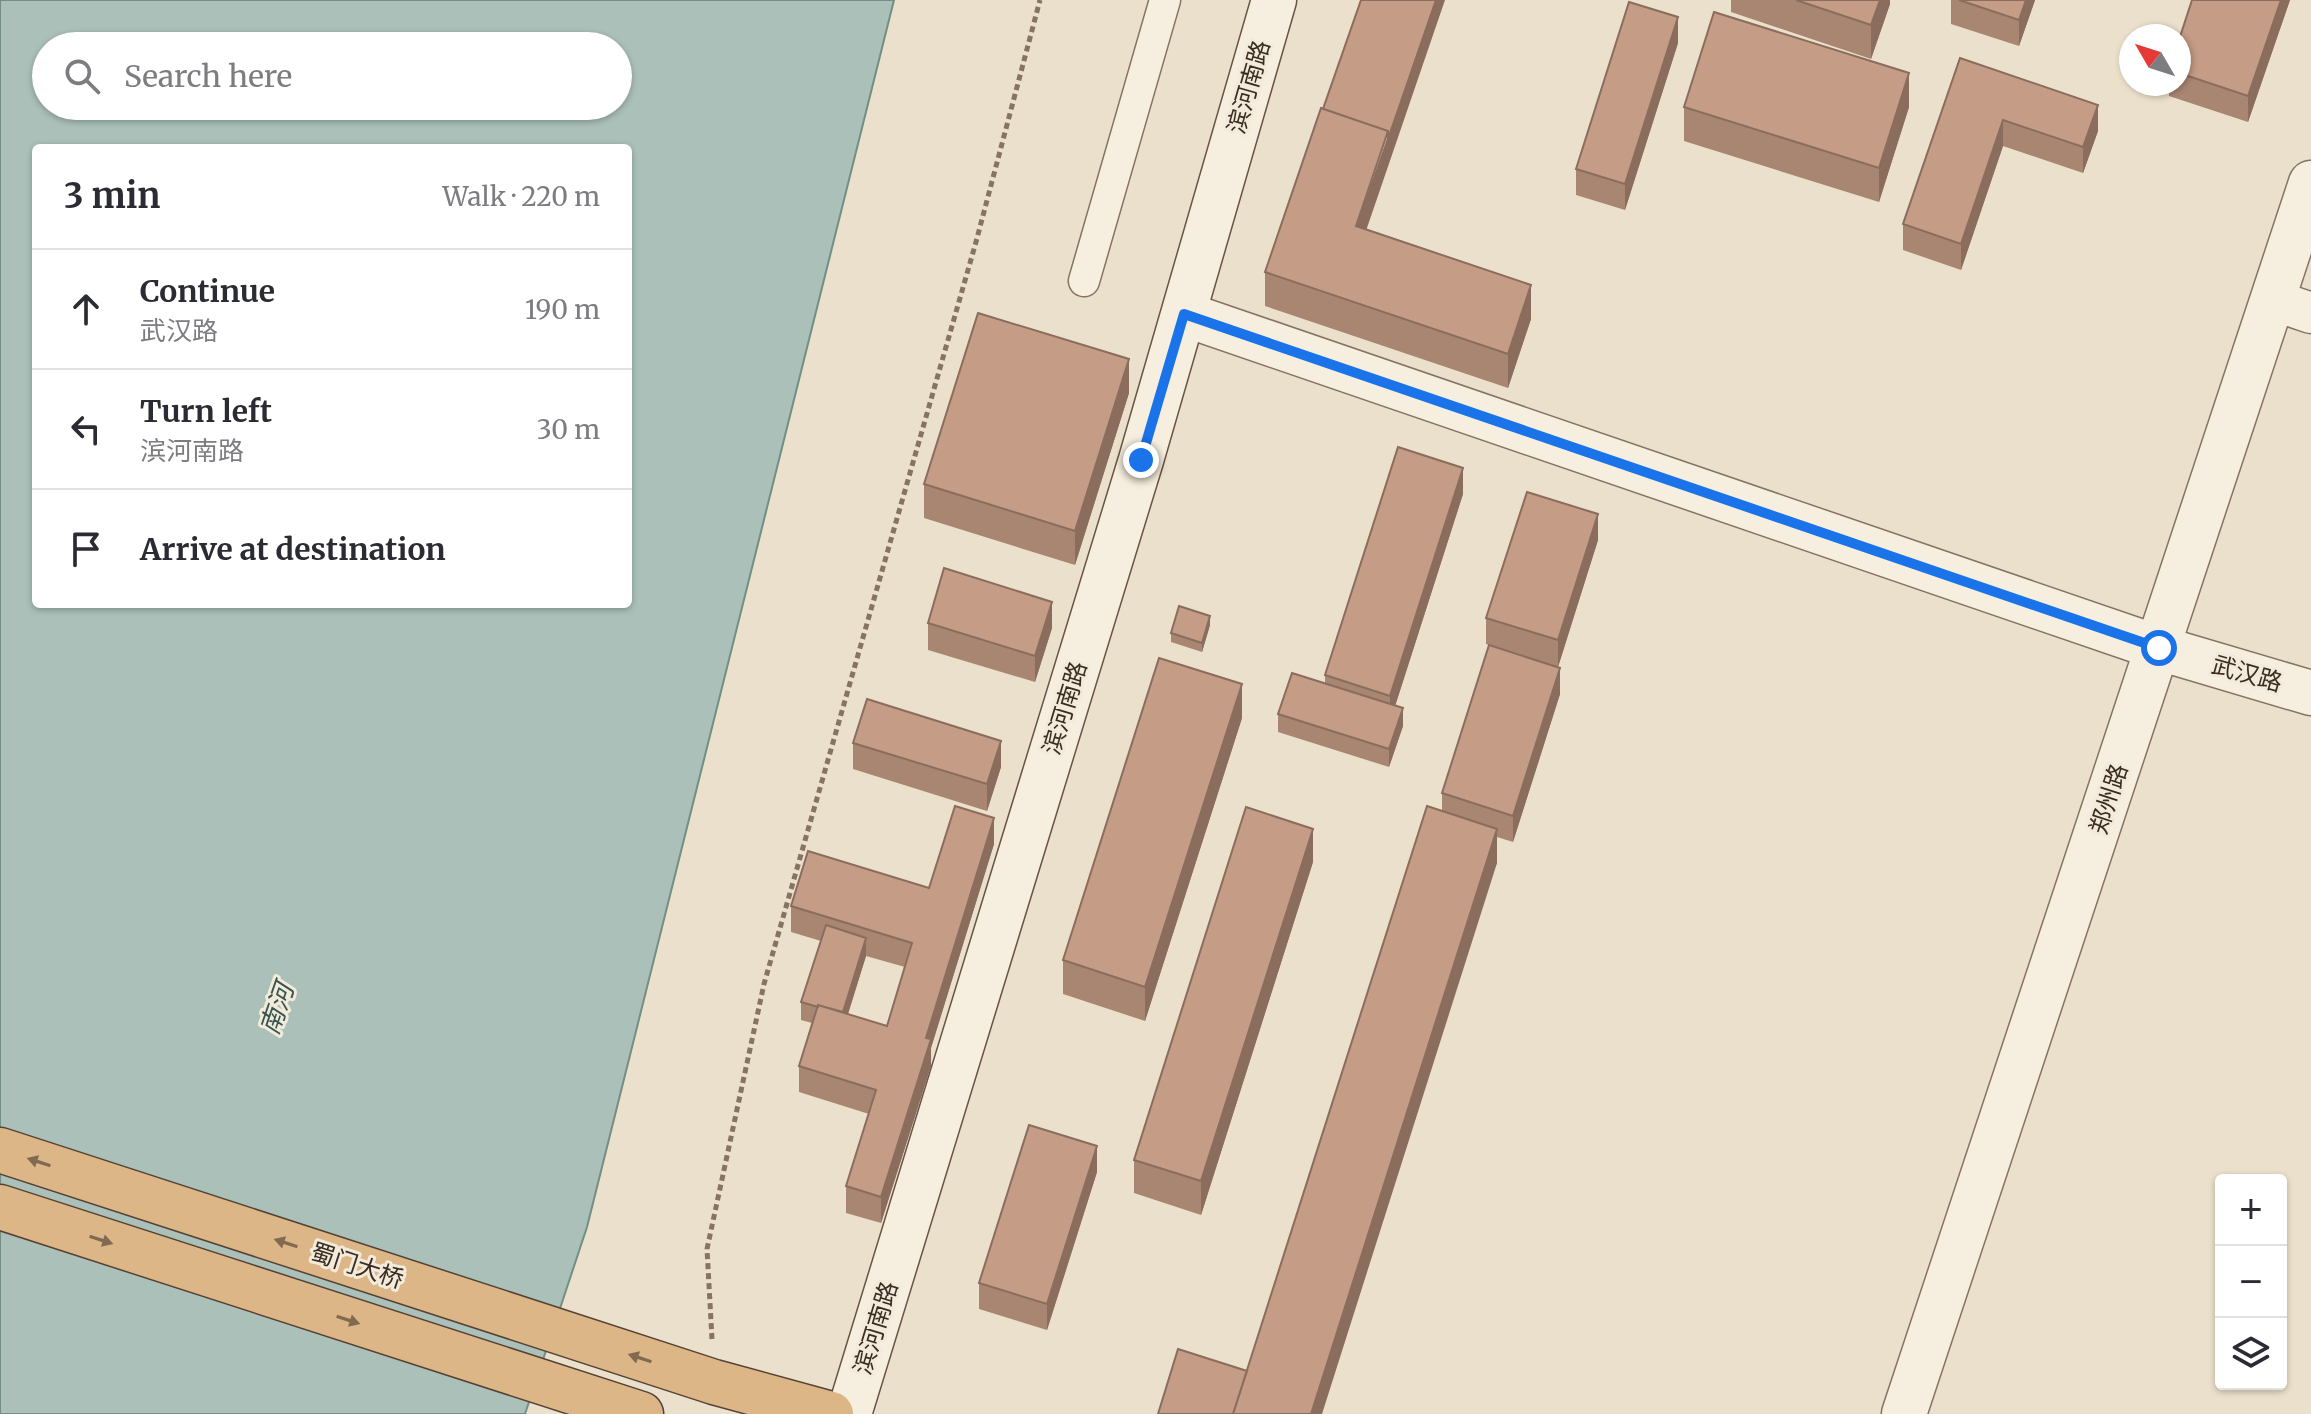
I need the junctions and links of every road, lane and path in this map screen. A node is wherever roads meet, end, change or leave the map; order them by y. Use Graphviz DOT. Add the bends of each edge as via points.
graph roads {
  1 [pos="1040,0"];
  2 [pos="1165,0"];
  3 [pos="1274,0"];
  4 [pos="2311,183"];
  5 [pos="1084,281"];
  6 [pos="2292,306"];
  7 [pos="1184,314"];
  8 [pos="2159,648"];
  9 [pos="2311,693"];
  10 [pos="0,1150"];
  11 [pos="0,1207"];
  12 [pos="714,1382"];
  13 [pos="641,1414"];
  14 [pos="831,1414"];
  15 [pos="849,1414"];
  16 [pos="1904,1414"];
  1 -- 12 [label="path" via="764,984 707,1249"];
  2 -- 5 [label="street"];
  3 -- 7 [label="street, 滨河南路"];
  4 -- 6 [label="street, 郑州路"];
  6 -- 8 [label="street, 郑州路"];
  7 -- 8 [label="street, 武汉路"];
  7 -- 15 [label="street, 滨河南路"];
  8 -- 9 [label="street, 武汉路"];
  8 -- 16 [label="street, 郑州路"];
  12 -- 10 [label="highway, 蜀门大桥, one-way"];
  11 -- 13 [label="highway, one-way"];
  12 -- 14 [label="highway, 蜀门大桥"];
}
